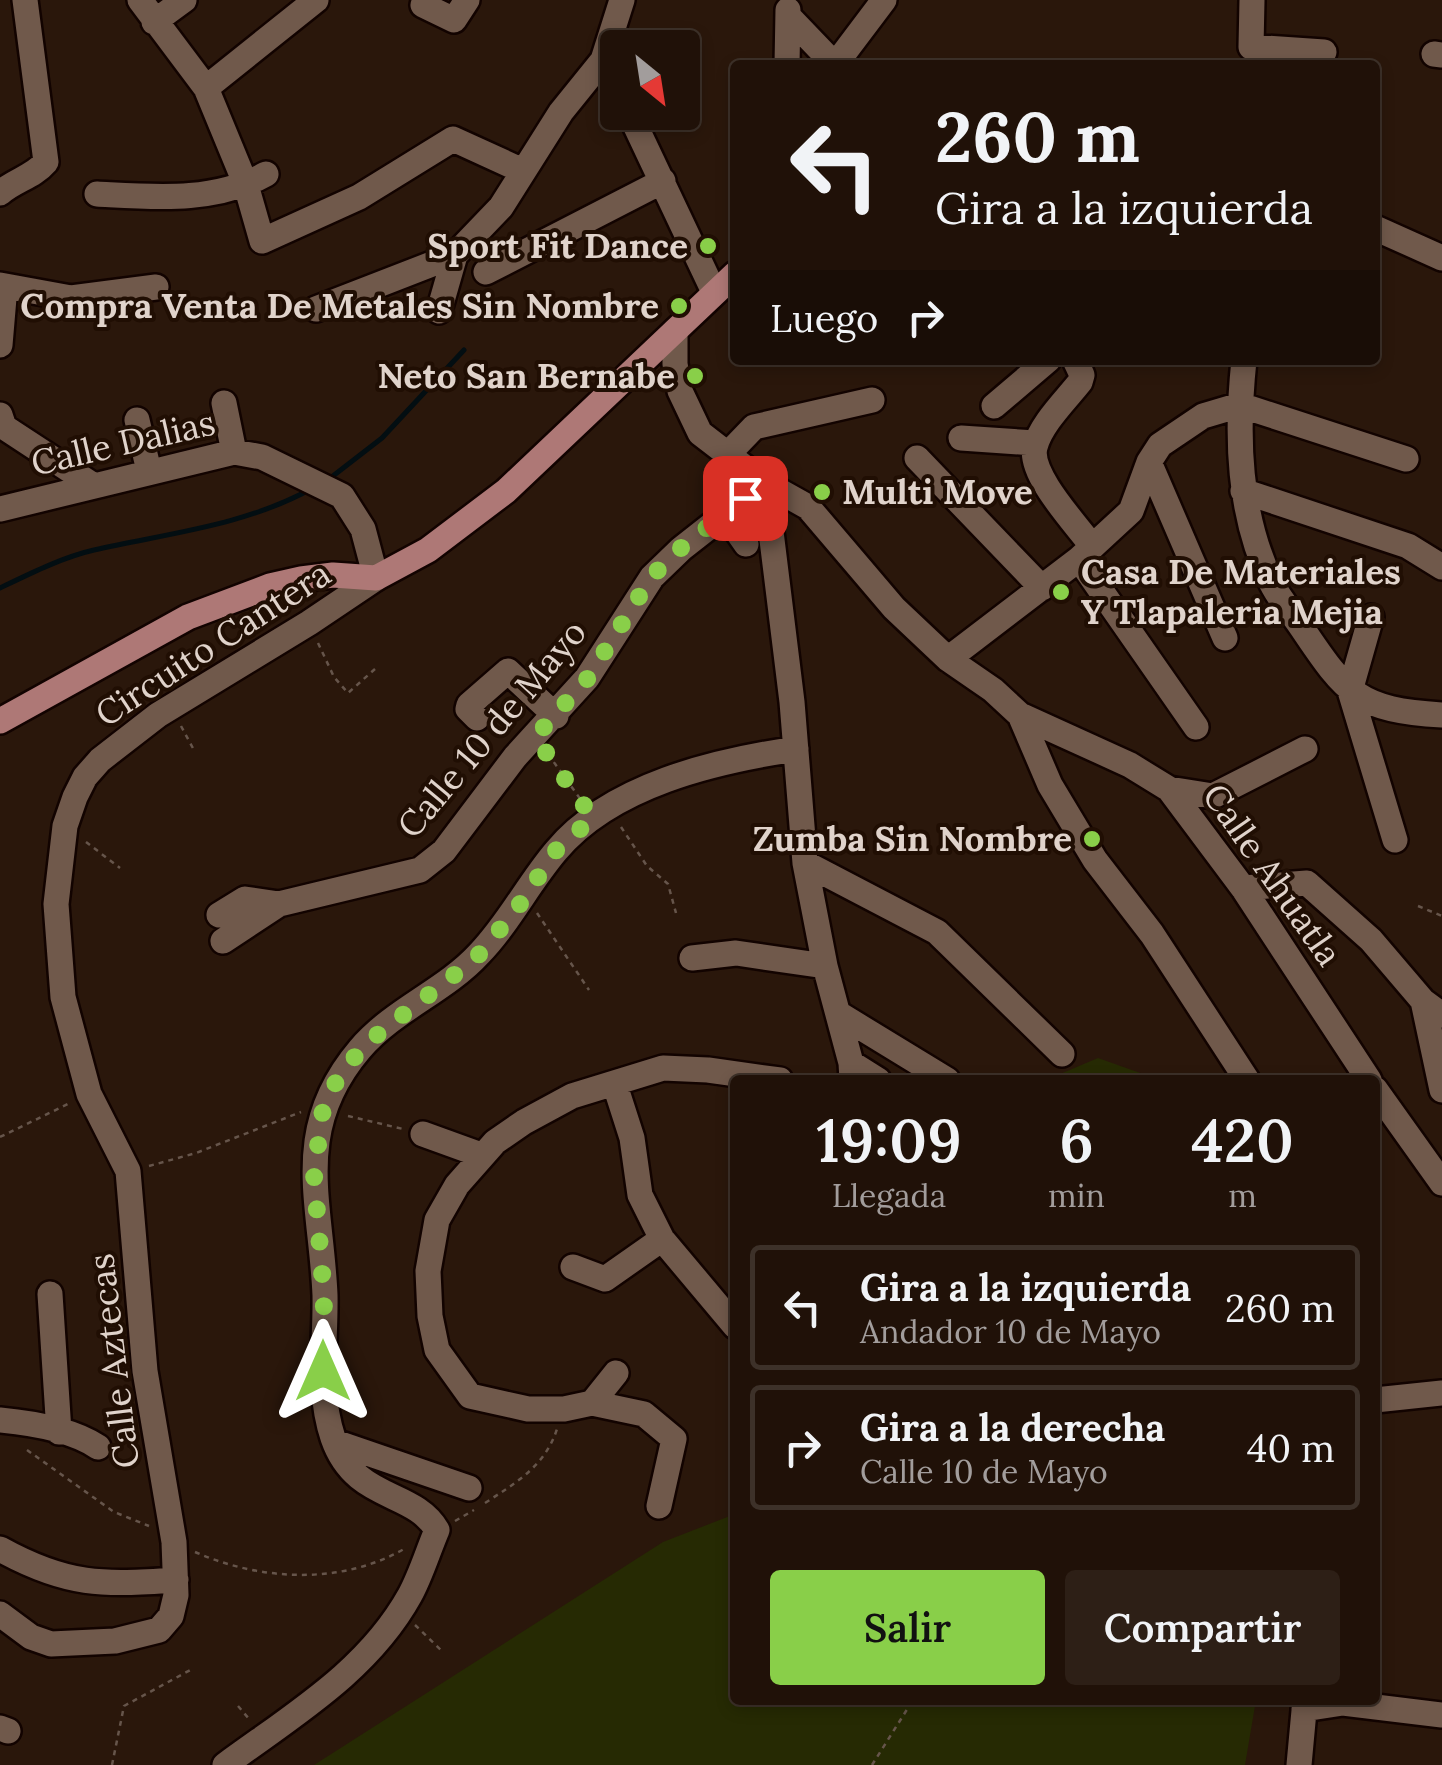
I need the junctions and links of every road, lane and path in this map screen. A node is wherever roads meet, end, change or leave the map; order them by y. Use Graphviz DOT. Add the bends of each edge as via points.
graph roads {
  1 [pos="25,0"];
  2 [pos="184,0"];
  3 [pos="316,0"];
  4 [pos="467,0"];
  5 [pos="622,0"];
  6 [pos="884,0"];
  7 [pos="1252,0"];
  8 [pos="423,5"];
  9 [pos="788,8"];
  10 [pos="147,11"];
  11 [pos="612,30"];
  12 [pos="1324,52"];
  13 [pos="786,60"];
  14 [pos="831,60"];
  15 [pos="839,60"];
  16 [pos="600,64"];
  17 [pos="206,88"];
  18 [pos="638,130"];
  19 [pos="522,171"];
  20 [pos="256,179"];
  21 [pos="663,181"];
  22 [pos="0,193"];
  23 [pos="97,194"];
  24 [pos="1380,230"];
  25 [pos="455,255"];
  26 [pos="1442,258"];
  27 [pos="486,272"];
  28 [pos="730,278"];
  29 [pos="3,285"];
  30 [pos="156,287"];
  31 [pos="714,292"];
  32 [pos="316,309"];
  33 [pos="439,311"];
  34 [pos="675,331"];
  35 [pos="0,345"];
  36 [pos="1042,365"];
  37 [pos="1078,365"];
  38 [pos="1244,365"];
  39 [pos="872,400"];
  40 [pos="224,403"];
  41 [pos="1240,405"];
  42 [pos="994,406"];
  43 [pos="0,415"];
  44 [pos="136,420"];
  45 [pos="961,438"];
  46 [pos="1036,443"];
  47 [pos="234,452"];
  48 [pos="727,455"];
  49 [pos="917,458"];
  50 [pos="1406,459"];
  51 [pos="1149,462"];
  52 [pos="148,471"];
  53 [pos="766,482"];
  54 [pos="91,484"];
  55 [pos="1243,492"];
  56 [pos="0,508"];
  57 [pos="725,514"];
  58 [pos="746,544"];
  59 [pos="1085,552"];
  60 [pos="1442,567"];
  61 [pos="376,578"];
  62 [pos="1042,588"];
  63 [pos="1371,617"];
  64 [pos="309,623"];
  65 [pos="1225,638"];
  66 [pos="948,659"];
  67 [pos="375,669"];
  68 [pos="1350,691"];
  69 [pos="171,706"];
  70 [pos="1020,715"];
  71 [pos="556,716"];
  72 [pos="477,718"];
  73 [pos="0,720"];
  74 [pos="1441,721"];
  75 [pos="1196,727"];
  76 [pos="535,737"];
  77 [pos="796,749"];
  78 [pos="1305,750"];
  79 [pos="196,752"];
  80 [pos="1169,789"];
  81 [pos="601,813"];
  82 [pos="65,826"];
  83 [pos="1394,840"];
  84 [pos="804,864"];
  85 [pos="120,868"];
  86 [pos="1243,888"];
  87 [pos="526,894"];
  88 [pos="279,904"];
  89 [pos="1418,906"];
  90 [pos="676,913"];
  91 [pos="219,914"];
  92 [pos="1442,916"];
  93 [pos="222,941"];
  94 [pos="692,958"];
  95 [pos="825,966"];
  96 [pos="589,990"];
  97 [pos="1432,1008"];
  98 [pos="839,1014"];
  99 [pos="1062,1054"];
  100 [pos="851,1071"];
  101 [pos="744,1075"];
  102 [pos="939,1075"];
  103 [pos="1244,1075"];
  104 [pos="1366,1075"];
  105 [pos="615,1085"];
  106 [pos="1442,1090"];
  107 [pos="89,1094"];
  108 [pos="1380,1096"];
  109 [pos="323,1109"];
  110 [pos="423,1134"];
  111 [pos="0,1137"];
  112 [pos="481,1154"];
  113 [pos="128,1171"];
  114 [pos="1442,1183"];
  115 [pos="662,1239"];
  116 [pos="573,1266"];
  117 [pos="50,1294"];
  118 [pos="730,1320"];
  119 [pos="616,1372"];
  120 [pos="1442,1392"];
  121 [pos="1380,1399"];
  122 [pos="592,1402"];
  123 [pos="564,1408"];
  124 [pos="0,1420"];
  125 [pos="58,1432"];
  126 [pos="334,1442"];
  127 [pos="98,1447"];
  128 [pos="27,1450"];
  129 [pos="469,1488"];
  130 [pos="659,1506"];
  131 [pos="436,1530"];
  132 [pos="174,1542"];
  133 [pos="0,1549"];
  134 [pos="176,1580"];
  135 [pos="400,1610"];
  136 [pos="0,1614"];
  137 [pos="442,1651"];
  138 [pos="194,1668"];
  139 [pos="911,1705"];
  140 [pos="1304,1705"];
  141 [pos="1360,1705"];
  142 [pos="1442,1715"];
  143 [pos="112,1765"];
  144 [pos="225,1765"];
  145 [pos="872,1765"];
  146 [pos="1299,1765"];
  1 -- 22 [label="street" via="46,162"];
  2 -- 10 [label="street"];
  3 -- 17 [label="street"];
  4 -- 8 [label="street" via="454,20"];
  5 -- 11 [label="street"];
  6 -- 15 [label="street"];
  7 -- 12 [label="street" via="1251,48"];
  9 -- 13 [label="street"];
  9 -- 14 [label="street"];
  10 -- 17 [label="street"];
  16 -- 19 [label="street"];
  17 -- 20 [label="street"];
  18 -- 21 [label="street"];
  19 -- 20 [label="street" via="453,139 358,197 262,242"];
  19 -- 25 [label="street" via="501,208"];
  20 -- 23 [label="street" via="174,198"];
  21 -- 27 [label="street"];
  21 -- 31 [label="street"];
  24 -- 26 [label="street"];
  25 -- 32 [label="street"];
  25 -- 33 [label="street"];
  28 -- 31 [label="main road"];
  29 -- 30 [label="street" via="71,298"];
  29 -- 35 [label="street"];
  31 -- 34 [label="main road"];
  34 -- 48 [label="street, Calle Ahuatla" via="675,364 691,419"];
  34 -- 61 [label="main road" via="506,492 428,550"];
  36 -- 42 [label="street"];
  37 -- 46 [label="street" via="1080,382"];
  38 -- 41 [label="street"];
  39 -- 48 [label="street" via="754,427"];
  40 -- 47 [label="street"];
  41 -- 50 [label="street"];
  41 -- 51 [label="street" via="1180,429"];
  41 -- 55 [label="street"];
  43 -- 54 [label="street" via="4,427"];
  44 -- 52 [label="street"];
  45 -- 46 [label="street"];
  46 -- 59 [label="street" via="1034,459 1044,483"];
  47 -- 52 [label="street, Calle Dalias"];
  47 -- 61 [label="street, Calle Dalias" via="262,457 342,496 363,529"];
  48 -- 53 [label="street, Calle Ahuatla"];
  49 -- 62 [label="street"];
  51 -- 59 [label="street" via="1131,511"];
  51 -- 65 [label="street"];
  52 -- 54 [label="street, Calle Dalias"];
  53 -- 57 [label="street, Calle 10 de Mayo"];
  53 -- 66 [label="street, Calle Ahuatla" via="808,507 894,608"];
  53 -- 77 [label="street"];
  54 -- 56 [label="street, Calle Dalias"];
  55 -- 60 [label="street" via="1408,546"];
  55 -- 68 [label="street" via="1253,540 1274,588"];
  57 -- 58 [label="street"];
  57 -- 71 [label="street, Calle 10 de Mayo" via="652,576"];
  59 -- 62 [label="street"];
  59 -- 75 [label="street"];
  61 -- 64 [label="street, Circuito Cantera"];
  61 -- 73 [label="main road" via="301,579 188,616"];
  62 -- 66 [label="street"];
  63 -- 68 [label="street"];
  64 -- 67 [label="path" via="348,693"];
  64 -- 69 [label="street, Circuito Cantera"];
  66 -- 70 [label="street, Calle Ahuatla"];
  68 -- 74 [label="street"];
  68 -- 83 [label="street"];
  69 -- 79 [label="path"];
  69 -- 82 [label="street, Circuito Cantera" via="100,760 85,777"];
  70 -- 80 [label="street, Calle Ahuatla"];
  70 -- 103 [label="street" via="1094,860 1162,948"];
  71 -- 72 [label="street" via="508,672 469,705"];
  71 -- 76 [label="street, Calle 10 de Mayo"];
  76 -- 81 [label="path"];
  76 -- 88 [label="street, Calle 10 de Mayo" via="444,851 420,870"];
  77 -- 81 [label="street" via="677,774"];
  77 -- 84 [label="street"];
  78 -- 80 [label="street" via="1212,796"];
  80 -- 86 [label="street, Calle Ahuatla"];
  81 -- 87 [label="street" via="557,849"];
  81 -- 90 [label="path" via="668,884"];
  82 -- 85 [label="path"];
  82 -- 107 [label="street, Circuito Cantera" via="56,904 63,997"];
  84 -- 95 [label="street"];
  84 -- 99 [label="street" via="938,932"];
  86 -- 97 [label="street" via="1306,883"];
  86 -- 104 [label="street, Calle Ahuatla"];
  87 -- 96 [label="path"];
  87 -- 109 [label="street" via="476,958 363,1046"];
  88 -- 91 [label="street" via="246,899"];
  88 -- 93 [label="street, Calle 10 de Mayo"];
  89 -- 92 [label="path"];
  94 -- 95 [label="street" via="736,954"];
  95 -- 98 [label="street"];
  97 -- 106 [label="street"];
  98 -- 100 [label="street"];
  98 -- 102 [label="street"];
  101 -- 105 [label="street" via="663,1068"];
  105 -- 112 [label="street" via="548,1108"];
  105 -- 115 [label="street" via="640,1195"];
  107 -- 111 [label="path"];
  107 -- 113 [label="street, Circuito Cantera"];
  108 -- 114 [label="street"];
  109 -- 110 [label="path"];
  109 -- 113 [label="path"];
  109 -- 126 [label="street" via="314,1175 324,1405"];
  110 -- 112 [label="street"];
  112 -- 123 [label="street" via="437,1220 428,1271 436,1350 470,1396 528,1410"];
  113 -- 132 [label="street, Calle Aztecas" via="145,1371"];
  115 -- 116 [label="street" via="605,1279"];
  115 -- 118 [label="street"];
  117 -- 125 [label="street"];
  119 -- 122 [label="street"];
  120 -- 121 [label="street"];
  122 -- 123 [label="street"];
  122 -- 130 [label="street" via="644,1414 674,1439"];
  123 -- 131 [label="path" via="552,1446 536,1468"];
  124 -- 125 [label="street"];
  125 -- 127 [label="street"];
  126 -- 129 [label="street"];
  126 -- 131 [label="street" via="352,1474 429,1517"];
  128 -- 132 [label="path" via="114,1512"];
  131 -- 132 [label="path" via="381,1562 301,1576 212,1559"];
  131 -- 135 [label="street"];
  132 -- 134 [label="street"];
  133 -- 134 [label="street" via="75,1582"];
  134 -- 136 [label="street" via="171,1616 142,1637 51,1644"];
  135 -- 137 [label="path"];
  135 -- 144 [label="street" via="318,1699"];
  138 -- 143 [label="path" via="124,1706"];
  139 -- 145 [label="path"];
  140 -- 146 [label="street"];
  141 -- 142 [label="street"];
}
